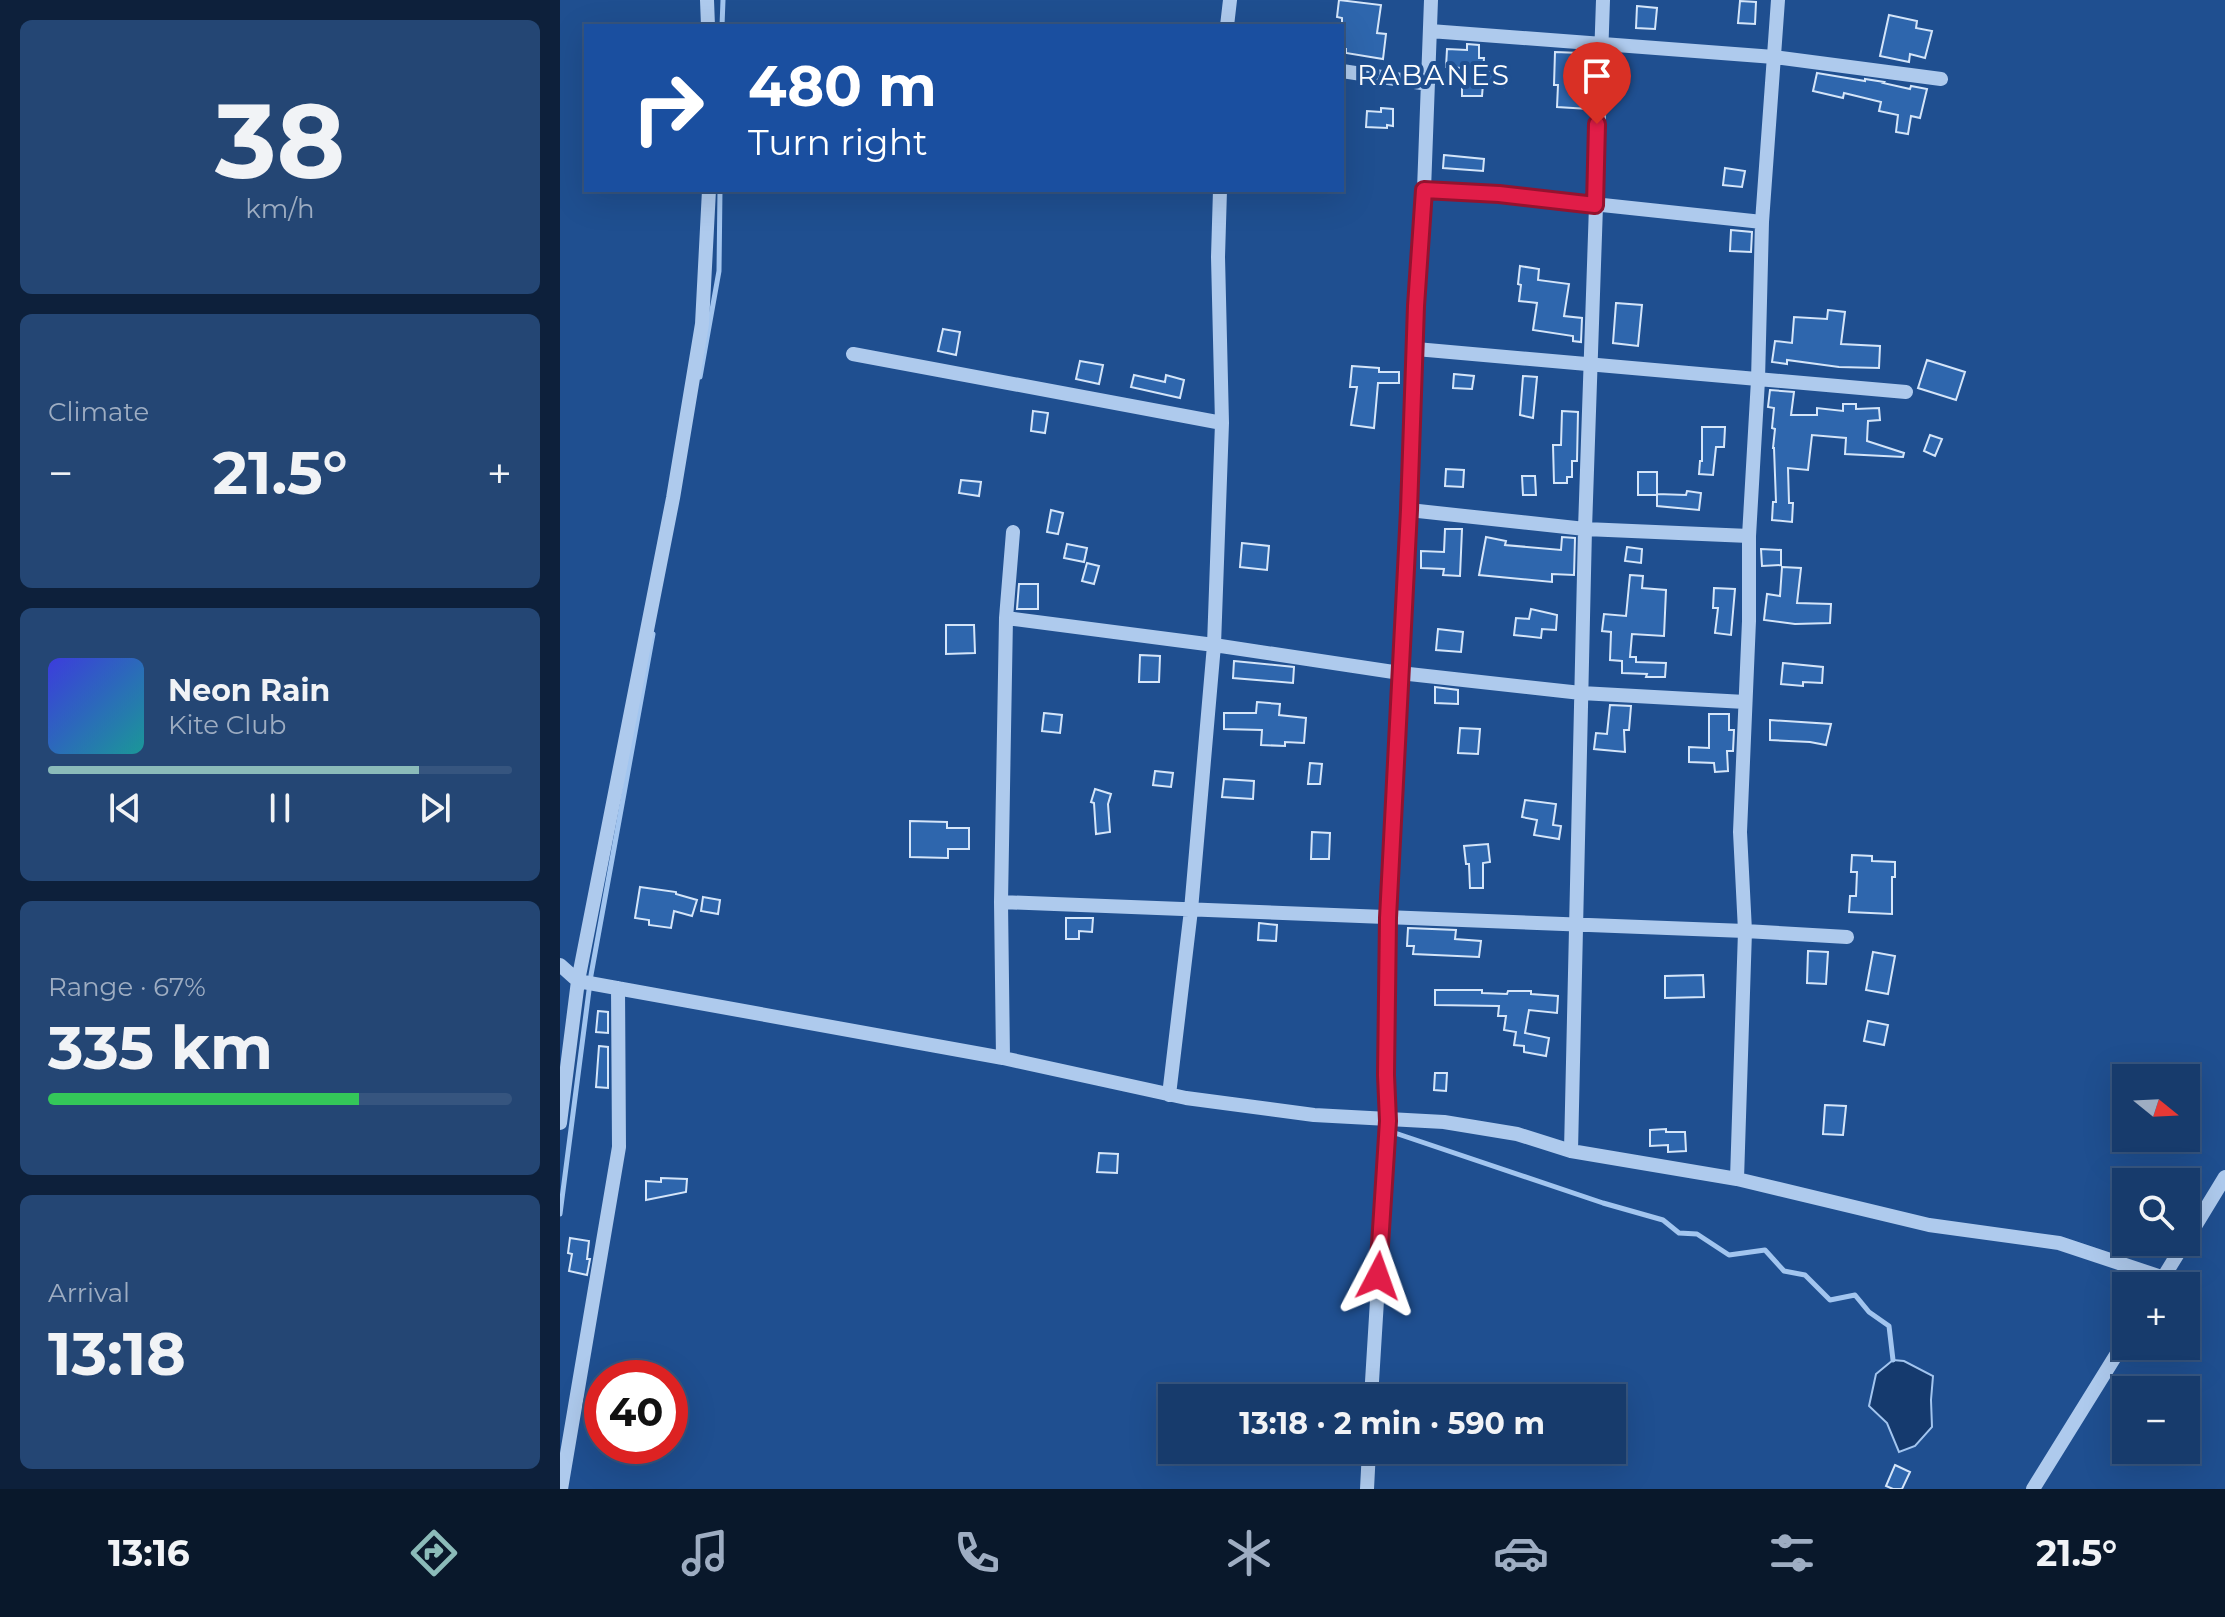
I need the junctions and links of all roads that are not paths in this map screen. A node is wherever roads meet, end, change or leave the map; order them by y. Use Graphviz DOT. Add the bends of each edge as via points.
graph roads {
  1 [pos="707,0"];
  2 [pos="1230,0"];
  3 [pos="1431,0"];
  4 [pos="1603,0"];
  5 [pos="1778,0"];
  6 [pos="708,24"];
  7 [pos="1227,24"];
  8 [pos="1430,31"];
  9 [pos="1600,44"];
  10 [pos="1774,57"];
  11 [pos="1344,71"];
  12 [pos="1941,79"];
  13 [pos="1428,84"];
  14 [pos="1424,190"];
  15 [pos="709,192"];
  16 [pos="1220,192"];
  17 [pos="1595,205"];
  18 [pos="1762,222"];
  19 [pos="1416,349"];
  20 [pos="853,354"];
  21 [pos="1591,365"];
  22 [pos="1758,380"];
  23 [pos="1906,392"];
  24 [pos="1222,423"];
  25 [pos="1409,510"];
  26 [pos="1585,529"];
  27 [pos="1013,532"];
  28 [pos="1749,536"];
  29 [pos="1006,618"];
  30 [pos="1214,645"];
  31 [pos="1400,673"];
  32 [pos="1581,693"];
  33 [pos="1745,702"];
  34 [pos="1001,902"];
  35 [pos="1191,910"];
  36 [pos="1388,918"];
  37 [pos="1577,925"];
  38 [pos="1745,931"];
  39 [pos="1847,937"];
  40 [pos="560,965"];
  41 [pos="579,981"];
  42 [pos="618,988"];
  43 [pos="1003,1058"];
  44 [pos="1169,1095"];
  45 [pos="1388,1121"];
  46 [pos="560,1123"];
  47 [pos="1571,1151"];
  48 [pos="2225,1177"];
  49 [pos="1737,1179"];
  50 [pos="2200,1219"];
  51 [pos="2135,1272"];
  52 [pos="2113,1360"];
  53 [pos="1372,1384"];
  54 [pos="1368,1464"];
  55 [pos="561,1489"];
  56 [pos="1367,1489"];
  57 [pos="2033,1489"];
  1 -- 6 [label="street"];
  2 -- 7 [label="street"];
  3 -- 8 [label="street"];
  4 -- 9 [label="street"];
  5 -- 10 [label="street"];
  8 -- 9 [label="street"];
  8 -- 13 [label="street"];
  9 -- 10 [label="street"];
  9 -- 17 [label="street"];
  10 -- 12 [label="street"];
  10 -- 18 [label="street"];
  11 -- 13 [label="street"];
  13 -- 14 [label="street"];
  14 -- 17 [label="street"];
  14 -- 19 [label="street"];
  15 -- 41 [label="street" via="700,338"];
  16 -- 24 [label="street"];
  17 -- 18 [label="street"];
  17 -- 21 [label="street"];
  18 -- 22 [label="street"];
  19 -- 21 [label="street"];
  19 -- 25 [label="street"];
  20 -- 24 [label="street"];
  21 -- 22 [label="street"];
  21 -- 26 [label="street"];
  22 -- 23 [label="street"];
  22 -- 28 [label="street"];
  24 -- 30 [label="street"];
  25 -- 26 [label="street"];
  25 -- 31 [label="street"];
  26 -- 28 [label="street"];
  26 -- 32 [label="street"];
  27 -- 29 [label="street"];
  28 -- 33 [label="street"];
  29 -- 30 [label="street"];
  29 -- 34 [label="street"];
  30 -- 31 [label="street"];
  30 -- 35 [label="street"];
  31 -- 32 [label="street"];
  31 -- 36 [label="street"];
  32 -- 33 [label="street"];
  32 -- 37 [label="street"];
  33 -- 38 [label="street" via="1740,832"];
  34 -- 35 [label="street"];
  34 -- 43 [label="street"];
  35 -- 36 [label="street"];
  35 -- 44 [label="street"];
  36 -- 37 [label="street"];
  36 -- 45 [label="street"];
  37 -- 38 [label="street"];
  37 -- 47 [label="street"];
  38 -- 39 [label="street"];
  38 -- 49 [label="street"];
  40 -- 41 [label="street"];
  41 -- 42 [label="street"];
  41 -- 46 [label="street"];
  42 -- 43 [label="street"];
  42 -- 55 [label="street" via="619,1147"];
  43 -- 44 [label="street"];
  44 -- 45 [label="street"];
  45 -- 47 [label="street" via="1444,1122 1517,1134"];
  45 -- 53 [label="street"];
  47 -- 49 [label="street"];
  48 -- 50 [label="street"];
  49 -- 51 [label="street" via="1929,1225 2059,1243"];
  52 -- 57 [label="street"];
  54 -- 56 [label="street"];
}
